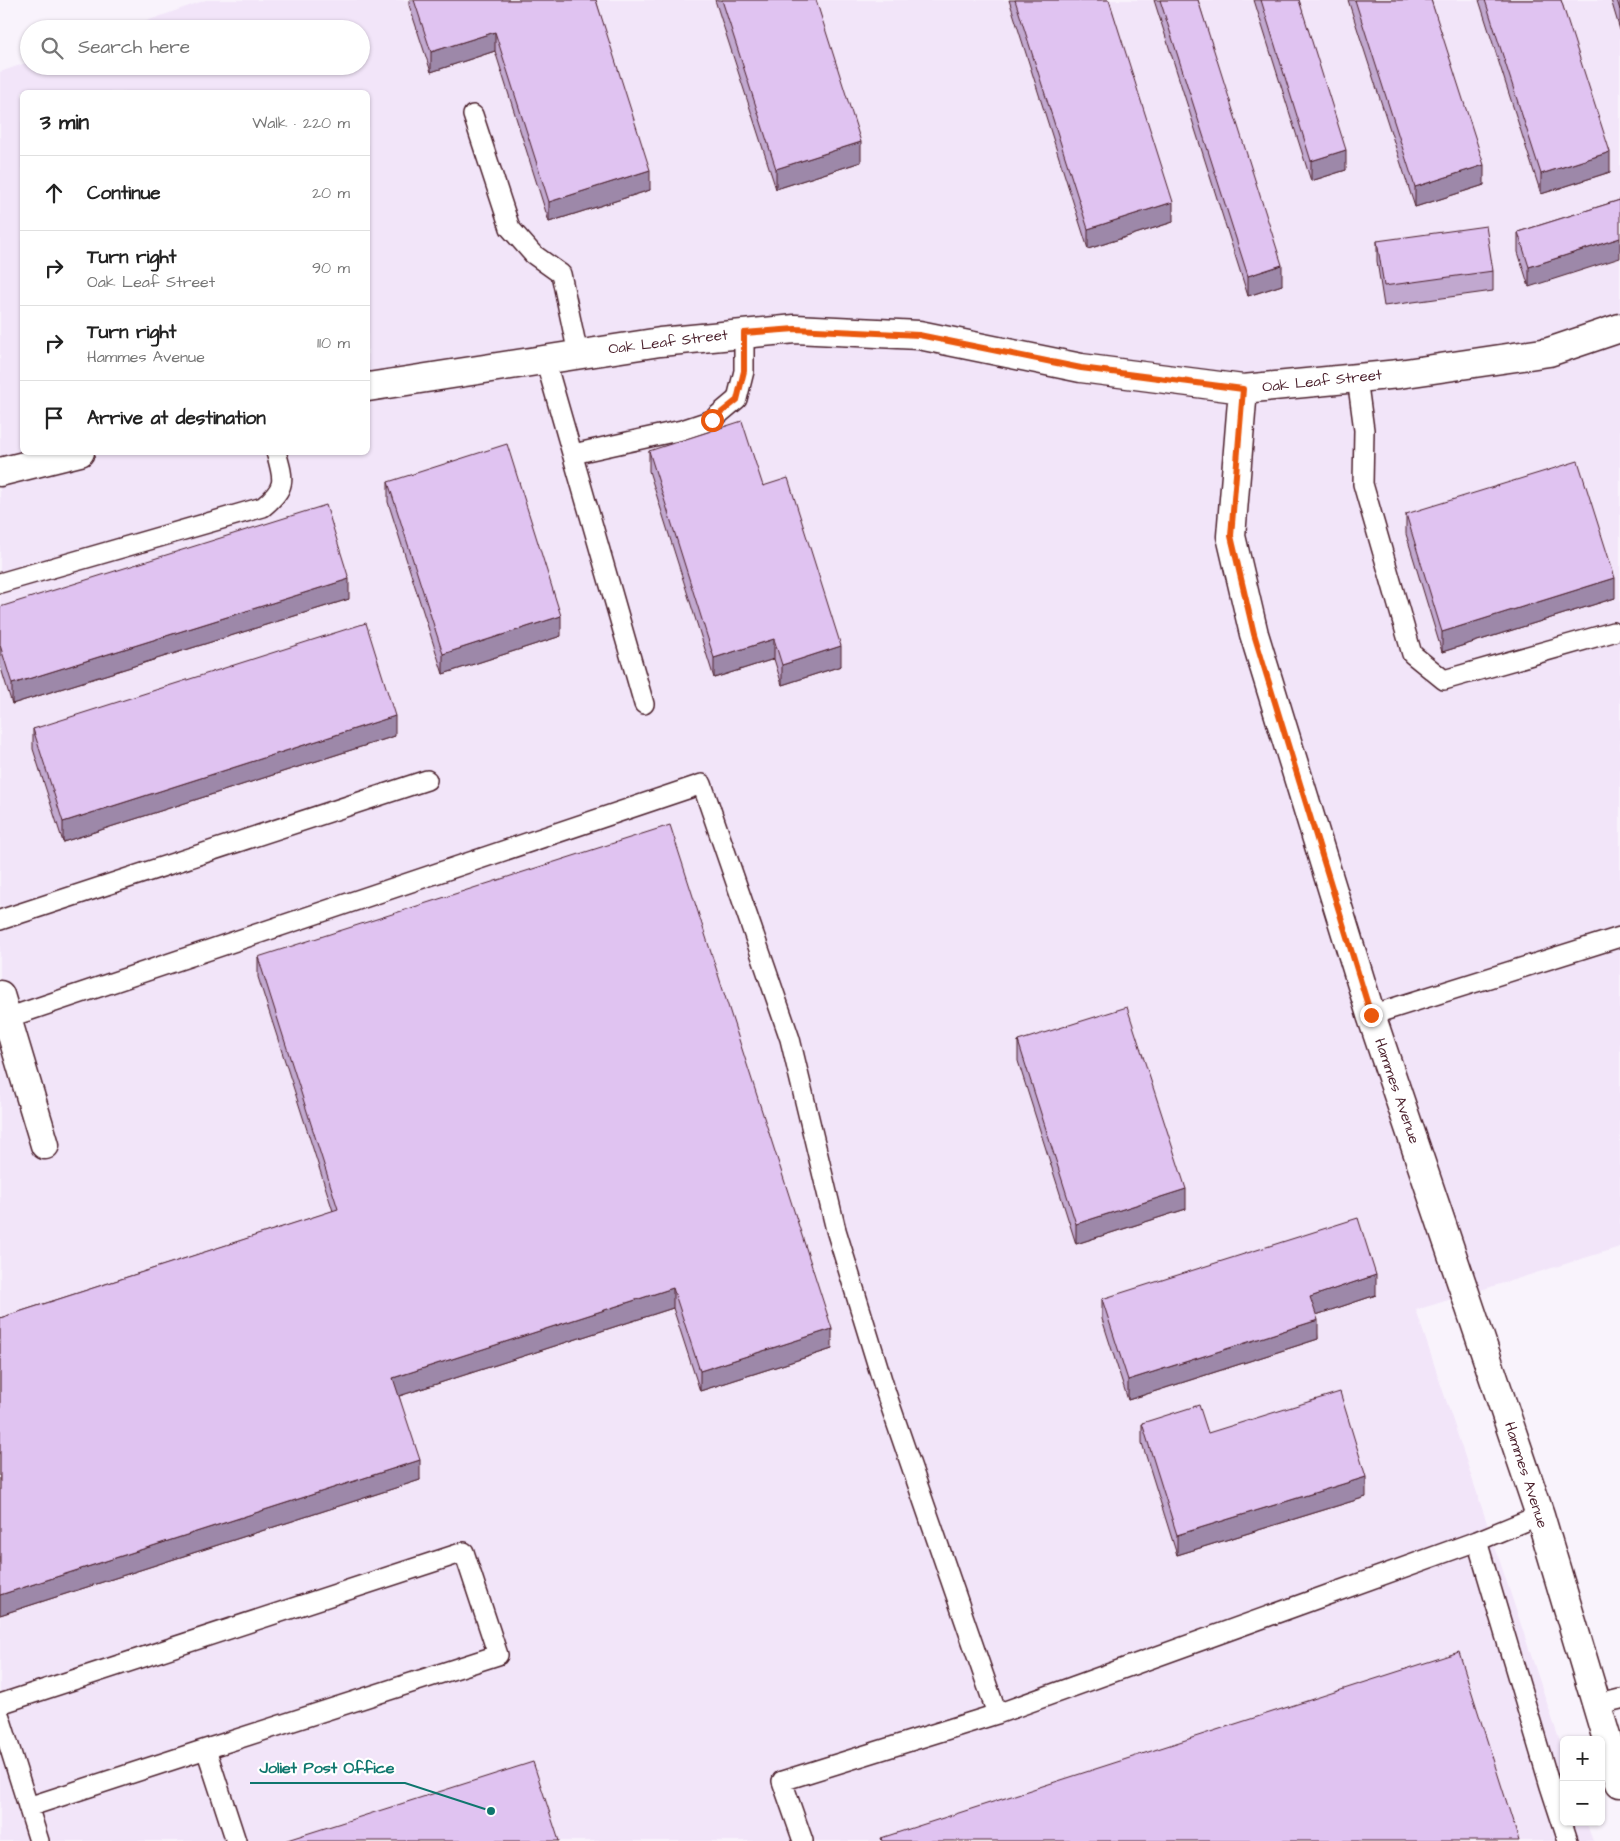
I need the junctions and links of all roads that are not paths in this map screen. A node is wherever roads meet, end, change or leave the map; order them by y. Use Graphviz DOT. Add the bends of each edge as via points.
graph roads {
  1 [pos="473,115"];
  2 [pos="1620,328"];
  3 [pos="744,333"];
  4 [pos="578,354"];
  5 [pos="545,359"];
  6 [pos="1357,378"];
  7 [pos="370,387"];
  8 [pos="1243,389"];
  9 [pos="573,454"];
  10 [pos="68,455"];
  11 [pos="277,455"];
  12 [pos="0,472"];
  13 [pos="0,583"];
  14 [pos="1613,632"];
  15 [pos="644,704"];
  16 [pos="427,780"];
  17 [pos="0,920"];
  18 [pos="1620,937"];
  19 [pos="4,1007"];
  20 [pos="1371,1015"];
  21 [pos="45,1145"];
  22 [pos="1540,1515"];
  23 [pos="1477,1541"];
  24 [pos="1608,1702"];
  25 [pos="0,1704"];
  26 [pos="997,1714"];
  27 [pos="0,1717"];
  28 [pos="206,1749"];
  29 [pos="1612,1771"];
  30 [pos="1557,1783"];
  31 [pos="28,1807"];
  32 [pos="39,1841"];
  33 [pos="236,1841"];
  34 [pos="803,1841"];
  35 [pos="1568,1841"];
  1 -- 4 [label="lane" via="510,228 533,254 561,274"];
  2 -- 6 [label="street, Oak Leaf Street" via="1549,352"];
  3 -- 4 [label="street, Oak Leaf Street"];
  3 -- 8 [label="street, Oak Leaf Street" via="795,329 919,335 1081,368"];
  3 -- 9 [label="lane" via="744,371 737,400 712,420 682,430"];
  4 -- 5 [label="street, Oak Leaf Street"];
  5 -- 7 [label="street, Oak Leaf Street"];
  5 -- 9 [label="lane"];
  6 -- 8 [label="street, Oak Leaf Street"];
  6 -- 14 [label="lane" via="1364,430 1363,484 1412,654 1444,680"];
  8 -- 20 [label="street, Hammes Avenue" via="1231,536 1254,634"];
  9 -- 15 [label="lane"];
  10 -- 12 [label="street"];
  11 -- 13 [label="lane" via="283,477 276,496 263,507"];
  16 -- 17 [label="lane"];
  18 -- 20 [label="lane"];
  19 -- 21 [label="street"];
  19 -- 26 [label="lane" via="702,784 790,1039 836,1230 883,1384"];
  20 -- 22 [label="street, Hammes Avenue"];
  22 -- 23 [label="lane"];
  22 -- 24 [label="street, Hammes Avenue"];
  23 -- 26 [label="lane"];
  23 -- 30 [label="lane"];
  24 -- 29 [label="street, Hammes Avenue"];
  25 -- 28 [label="lane" via="464,1552 498,1655"];
  26 -- 34 [label="lane" via="782,1781"];
  27 -- 31 [label="lane"];
  28 -- 31 [label="lane"];
  28 -- 33 [label="lane"];
  30 -- 35 [label="lane"];
  31 -- 32 [label="lane"];
}
